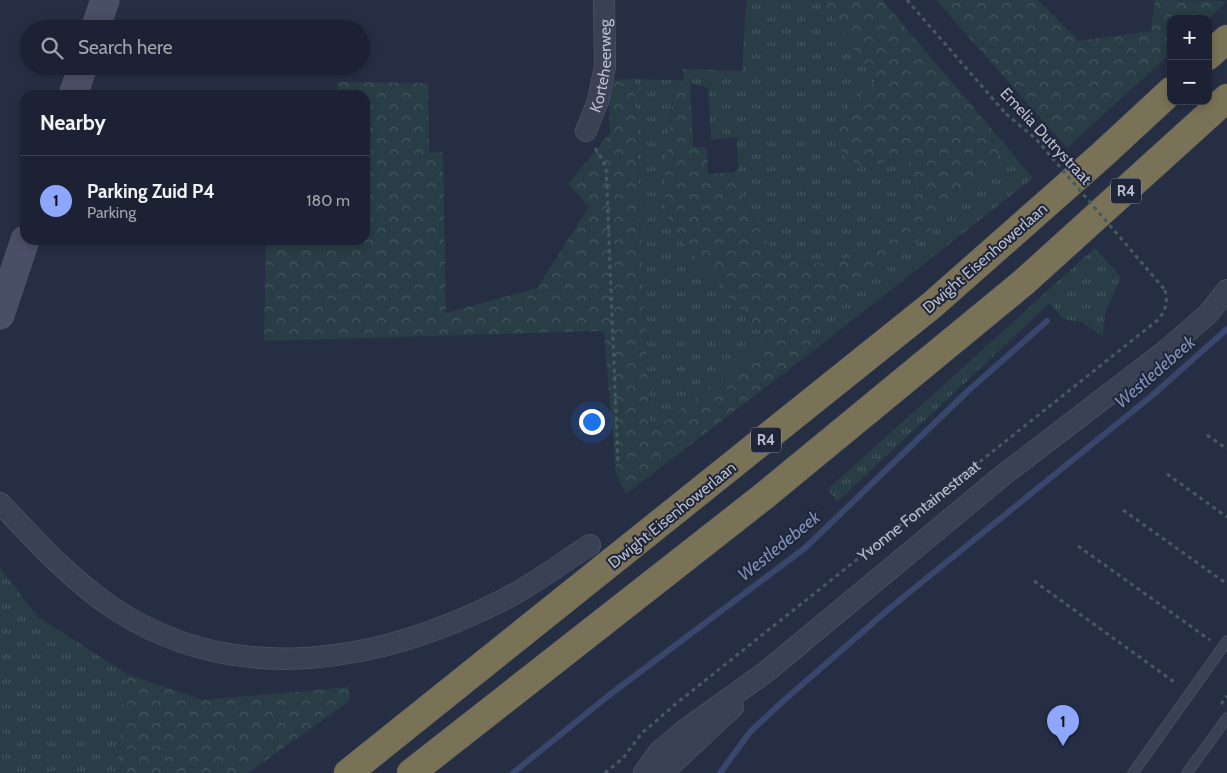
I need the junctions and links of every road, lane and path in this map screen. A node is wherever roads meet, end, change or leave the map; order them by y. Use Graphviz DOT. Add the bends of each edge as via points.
graph roads {
  1 [pos="105,0"];
  2 [pos="604,0"];
  3 [pos="907,0"];
  4 [pos="98,20"];
  5 [pos="1227,39"];
  6 [pos="1212,52"];
  7 [pos="80,75"];
  8 [pos="75,90"];
  9 [pos="1167,95"];
  10 [pos="1227,98"];
  11 [pos="586,131"];
  12 [pos="23,245"];
  13 [pos="1165,290"];
  14 [pos="1227,290"];
  15 [pos="0,315"];
  16 [pos="1208,434"];
  17 [pos="1227,449"];
  18 [pos="618,464"];
  19 [pos="1167,474"];
  20 [pos="0,503"];
  21 [pos="1123,510"];
  22 [pos="1227,517"];
  23 [pos="590,545"];
  24 [pos="1078,546"];
  25 [pos="1034,581"];
  26 [pos="1227,584"];
  27 [pos="1224,645"];
  28 [pos="766,672"];
  29 [pos="1190,693"];
  30 [pos="1227,718"];
  31 [pos="348,773"];
  32 [pos="411,773"];
  33 [pos="605,773"];
  34 [pos="644,773"];
  35 [pos="657,773"];
  36 [pos="1133,773"];
  37 [pos="1187,773"];
  1 -- 4 [label="street"];
  2 -- 11 [label="street, Korteheerweg" via="605,66 598,100"];
  3 -- 13 [label="path, Emelia Dutrystraat, bridge" via="1006,114 1036,139"];
  5 -- 6 [label="highway"];
  7 -- 8 [label="street"];
  9 -- 31 [label="highway, Dwight Eisenhowerlaan / R4" via="932,305"];
  10 -- 32 [label="highway, R4" via="1024,282 764,496"];
  11 -- 18 [label="path" via="606,166"];
  12 -- 15 [label="street"];
  13 -- 33 [label="path, Yvonne Fontainestraat" via="1166,308 1159,319 678,702 642,733 623,758"];
  14 -- 28 [label="street, Yvonne Fontainestraat" via="1208,314 1164,352 1002,476"];
  16 -- 17 [label="path"];
  19 -- 22 [label="path"];
  20 -- 23 [label="street" via="46,553 113,607 177,640 216,652 260,660 346,654 446,625 508,598"];
  21 -- 26 [label="path"];
  24 -- 27 [label="path"];
  25 -- 29 [label="path"];
  27 -- 29 [label="lane"];
  28 -- 34 [label="street, Yvonne Fontainestraat" via="685,730 660,752"];
  28 -- 35 [label="street, Yvonne Fontainestraat" via="711,729 671,765"];
  29 -- 36 [label="lane"];
  30 -- 37 [label="lane"];
}
